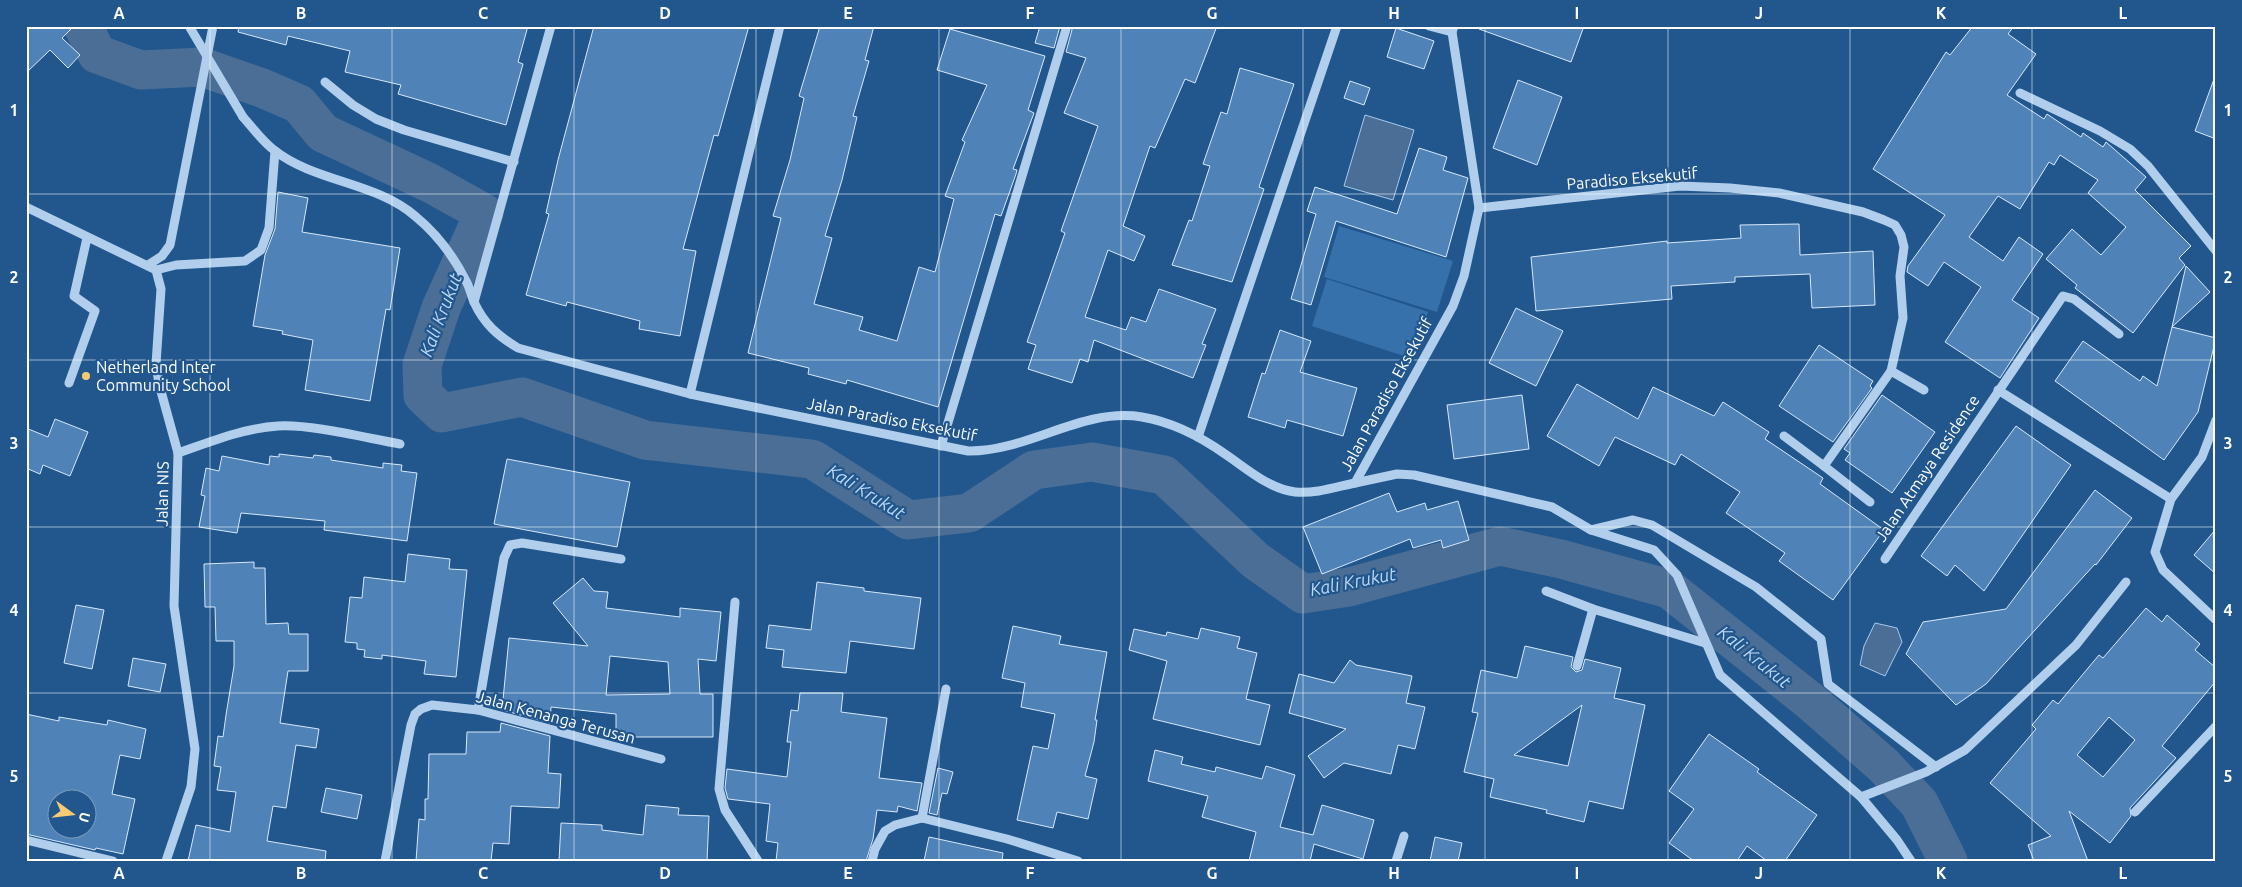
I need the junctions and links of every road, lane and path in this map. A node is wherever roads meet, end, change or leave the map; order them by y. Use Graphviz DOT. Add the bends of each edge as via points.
graph roads {
  1 [pos="189,26"];
  2 [pos="552,26"];
  3 [pos="780,26"];
  4 [pos="1067,26"];
  5 [pos="1337,26"];
  6 [pos="1430,26"];
  7 [pos="1453,29"];
  8 [pos="212,30"];
  9 [pos="325,82"];
  10 [pos="2020,93"];
  11 [pos="275,151"];
  12 [pos="514,162"];
  13 [pos="26,207"];
  14 [pos="1479,208"];
  15 [pos="87,238"];
  16 [pos="2216,251"];
  17 [pos="152,267"];
  18 [pos="474,302"];
  19 [pos="2120,334"];
  20 [pos="1891,371"];
  21 [pos="69,383"];
  22 [pos="1924,390"];
  23 [pos="1998,390"];
  24 [pos="690,394"];
  25 [pos="2216,420"];
  26 [pos="1784,436"];
  27 [pos="1198,437"];
  28 [pos="400,444"];
  29 [pos="941,446"];
  30 [pos="178,453"];
  31 [pos="1824,466"];
  32 [pos="1355,483"];
  33 [pos="2171,499"];
  34 [pos="1870,502"];
  35 [pos="1591,530"];
  36 [pos="1885,559"];
  37 [pos="621,560"];
  38 [pos="2126,582"];
  39 [pos="1546,591"];
  40 [pos="735,602"];
  41 [pos="1593,609"];
  42 [pos="2216,620"];
  43 [pos="1705,643"];
  44 [pos="1578,666"];
  45 [pos="946,688"];
  46 [pos="478,710"];
  47 [pos="2216,726"];
  48 [pos="660,760"];
  49 [pos="1936,767"];
  50 [pos="1861,798"];
  51 [pos="2136,812"];
  52 [pos="922,818"];
  53 [pos="1404,836"];
  54 [pos="26,840"];
  55 [pos="113,861"];
  56 [pos="166,861"];
  57 [pos="385,861"];
  58 [pos="758,861"];
  59 [pos="872,861"];
  60 [pos="1078,861"];
  61 [pos="1396,861"];
  62 [pos="1911,861"];
  1 -- 11 [label="street, Jalan Paradiso Eksekutif, bridge" via="244,117"];
  2 -- 12 [label="street"];
  3 -- 24 [label="street"];
  4 -- 29 [label="street"];
  5 -- 27 [label="street"];
  6 -- 7 [label="street"];
  7 -- 14 [label="street, Jalan Paradiso Eksekutif"];
  8 -- 17 [label="street" via="170,245"];
  9 -- 12 [label="street" via="376,119"];
  10 -- 16 [label="street" via="2130,149 2148,166"];
  11 -- 17 [label="street" via="269,228 261,250 245,261"];
  11 -- 18 [label="street, Jalan Paradiso Eksekutif" via="396,202 413,214 439,237 467,281"];
  12 -- 18 [label="street"];
  13 -- 15 [label="street"];
  14 -- 20 [label="street, Paradiso Eksekutif" via="1680,186 1779,193 1864,212 1895,225 1904,247 1900,276 1903,318"];
  14 -- 32 [label="street, Jalan Paradiso Eksekutif" via="1464,276 1453,306"];
  15 -- 17 [label="street"];
  15 -- 21 [label="street" via="74,296 95,311"];
  17 -- 30 [label="street, Jalan NIS" via="161,288 156,364"];
  18 -- 24 [label="street, Jalan Paradiso Eksekutif" via="486,324 518,348"];
  19 -- 23 [label="street" via="2074,299 2063,296"];
  20 -- 22 [label="street"];
  20 -- 31 [label="street"];
  23 -- 33 [label="street, Jalan Atmaya Residence"];
  23 -- 36 [label="street, Jalan Atmaya Residence"];
  24 -- 29 [label="street, Jalan Paradiso Eksekutif"];
  25 -- 33 [label="street" via="2202,457"];
  26 -- 31 [label="street"];
  27 -- 29 [label="street, Jalan Paradiso Eksekutif" via="1142,417 1116,416 987,452"];
  27 -- 32 [label="street, Jalan Paradiso Eksekutif" via="1262,479 1294,492 1313,492"];
  28 -- 30 [label="street" via="279,426 242,433"];
  30 -- 56 [label="street, Jalan NIS" via="174,606 195,749 191,787"];
  31 -- 34 [label="street"];
  32 -- 35 [label="street" via="1414,474 1552,506"];
  33 -- 42 [label="street" via="2155,552 2163,570"];
  35 -- 43 [label="street" via="1654,550 1677,575"];
  35 -- 49 [label="street" via="1633,520 1652,525 1756,587 1821,639 1828,684"];
  37 -- 46 [label="street" via="522,543 510,545 504,558"];
  38 -- 49 [label="street" via="2076,645 1965,750"];
  39 -- 41 [label="street"];
  40 -- 58 [label="street" via="719,789 725,810"];
  41 -- 43 [label="street"];
  41 -- 44 [label="street"];
  43 -- 50 [label="street" via="1720,675"];
  45 -- 52 [label="street"];
  46 -- 48 [label="street, Jalan Kenanga Terusan"];
  46 -- 57 [label="street, Jalan Kenanga Terusan" via="432,706 415,714"];
  47 -- 51 [label="street"];
  49 -- 50 [label="street"];
  50 -- 62 [label="street"];
  52 -- 59 [label="street" via="885,831"];
  52 -- 60 [label="street"];
  53 -- 61 [label="street"];
  54 -- 55 [label="street"];
}
